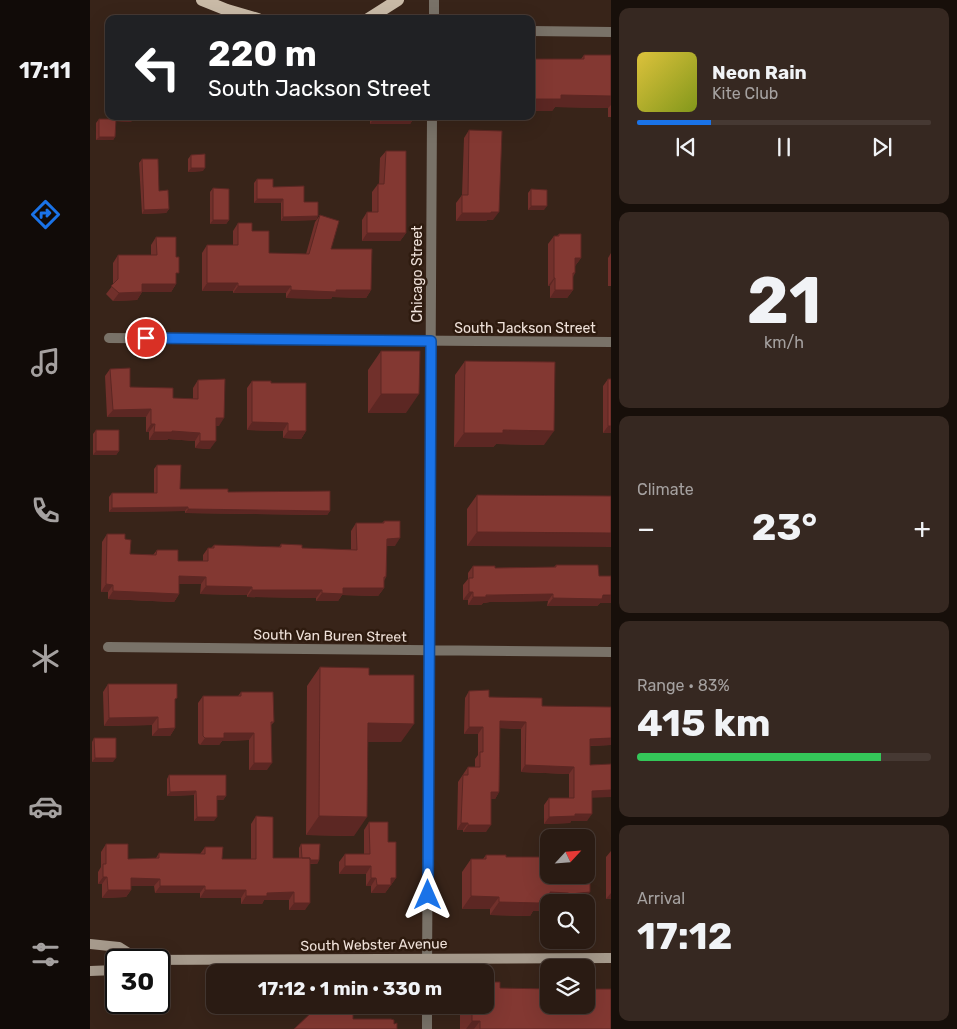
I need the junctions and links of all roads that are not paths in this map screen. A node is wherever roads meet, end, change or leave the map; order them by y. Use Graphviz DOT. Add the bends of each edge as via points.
graph roads {
  1 [pos="202,0"];
  2 [pos="398,0"];
  3 [pos="434,0"];
  4 [pos="244,15"];
  5 [pos="374,15"];
  6 [pos="434,15"];
  7 [pos="535,31"];
  8 [pos="611,32"];
  9 [pos="432,120"];
  10 [pos="109,338"];
  11 [pos="431,341"];
  12 [pos="611,342"];
  13 [pos="108,646"];
  14 [pos="429,651"];
  15 [pos="611,652"];
  16 [pos="90,944"];
  17 [pos="122,949"];
  18 [pos="428,958"];
  19 [pos="611,958"];
  20 [pos="170,959"];
  21 [pos="428,964"];
  22 [pos="105,970"];
  23 [pos="90,971"];
  24 [pos="427,1014"];
  25 [pos="427,1029"];
  1 -- 4 [label="main road"];
  2 -- 5 [label="main road"];
  3 -- 6 [label="street"];
  7 -- 8 [label="street"];
  9 -- 11 [label="street, Chicago Street"];
  10 -- 11 [label="street, South Jackson Street"];
  11 -- 12 [label="street, South Jackson Street"];
  11 -- 14 [label="street, Chicago Street"];
  13 -- 14 [label="street, South Van Buren Street"];
  14 -- 15 [label="street, South Van Buren Street"];
  14 -- 18 [label="street, Chicago Street"];
  16 -- 17 [label="main road, South Webster Avenue"];
  18 -- 19 [label="main road, South Webster Avenue"];
  18 -- 20 [label="main road, South Webster Avenue"];
  18 -- 21 [label="street, Chicago Street"];
  22 -- 23 [label="main road"];
  24 -- 25 [label="street"];
}
